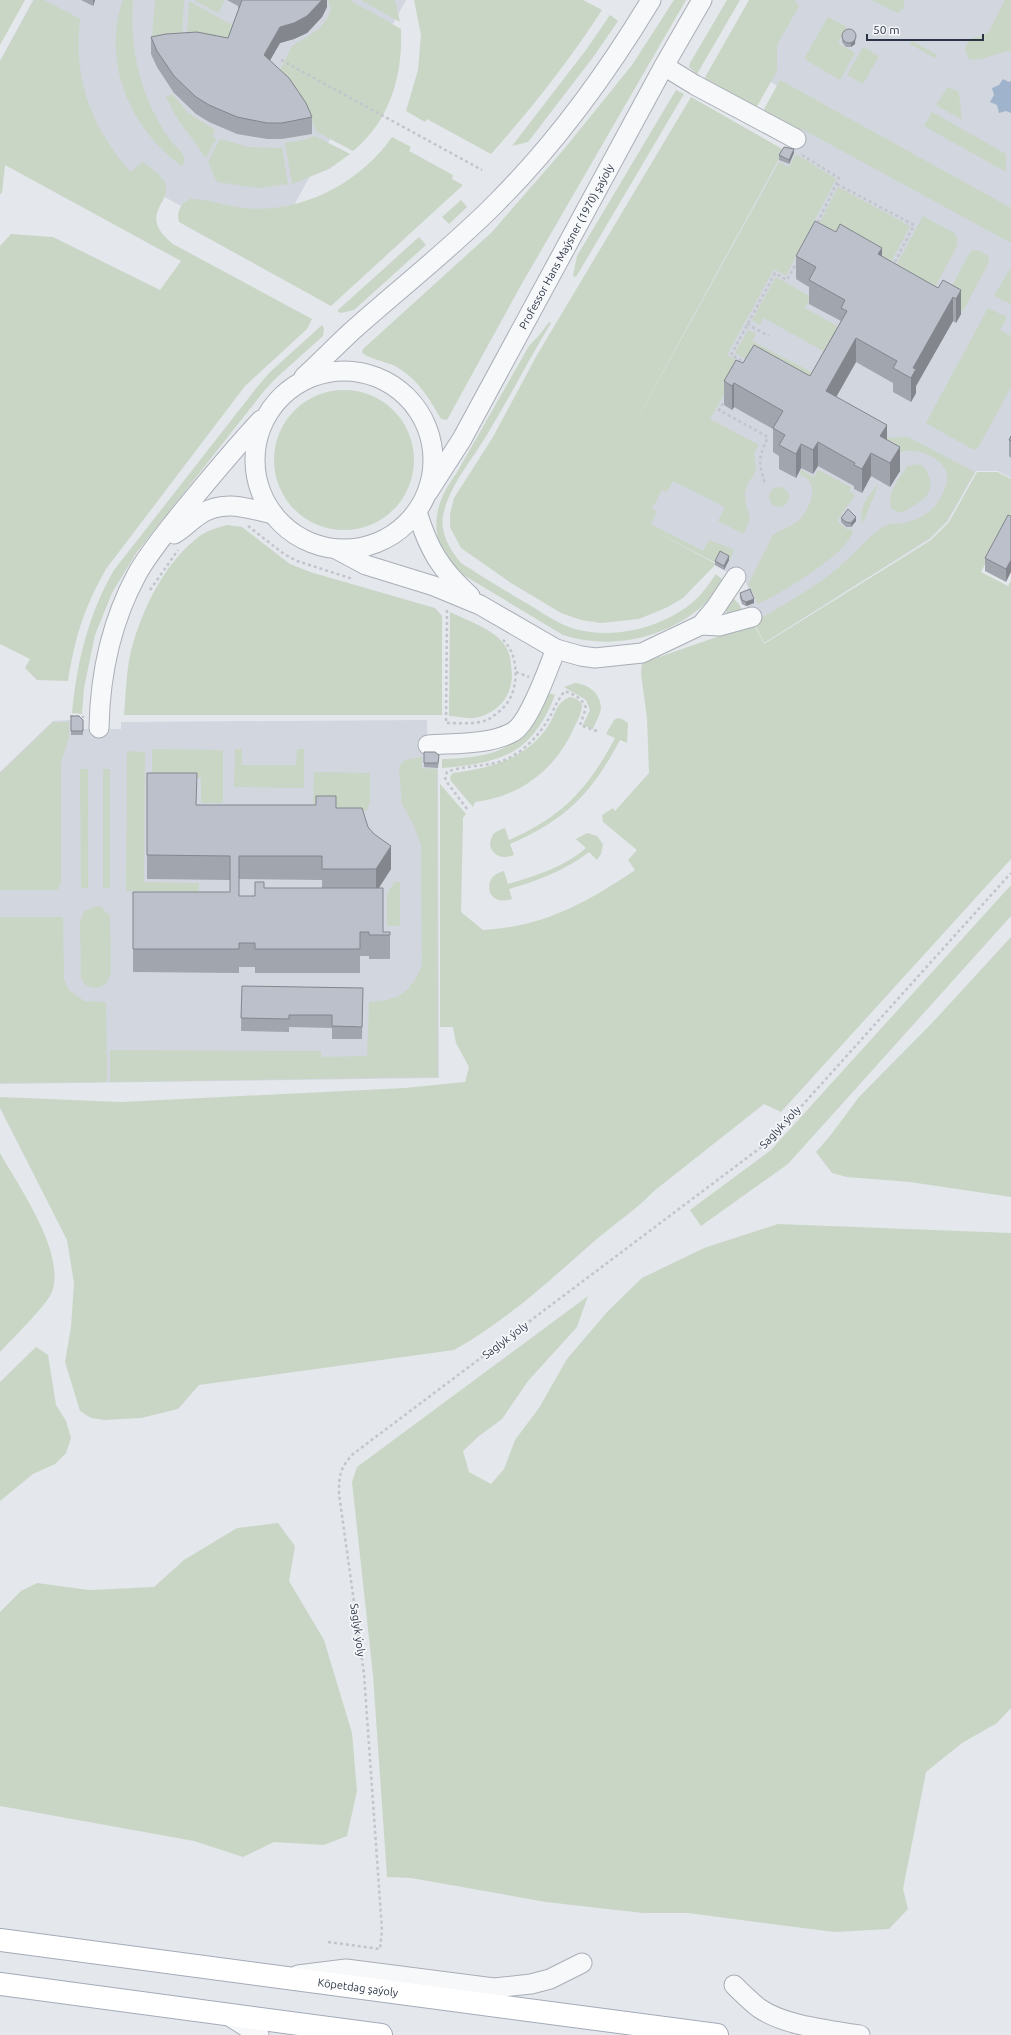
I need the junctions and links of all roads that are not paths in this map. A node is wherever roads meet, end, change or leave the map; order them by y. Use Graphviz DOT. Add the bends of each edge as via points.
graph roads {
  1 [pos="650,0"];
  2 [pos="702,0"];
  3 [pos="664,66"];
  4 [pos="797,145"];
  5 [pos="299,382"];
  6 [pos="269,410"];
  7 [pos="428,492"];
  8 [pos="417,512"];
  9 [pos="273,514"];
  10 [pos="159,542"];
  11 [pos="335,549"];
  12 [pos="736,577"];
  13 [pos="480,605"];
  14 [pos="752,617"];
  15 [pos="701,625"];
  16 [pos="556,649"];
  17 [pos="99,723"];
  18 [pos="428,745"];
  19 [pos="0,1940"];
  20 [pos="582,1963"];
  21 [pos="284,1977"];
  22 [pos="0,1984"];
  23 [pos="734,1985"];
  24 [pos="225,2014"];
  25 [pos="260,2035"];
  26 [pos="381,2035"];
  27 [pos="717,2035"];
  28 [pos="860,2035"];
  1 -- 5 [label="street" via="618,55 582,103 498,202 451,247 352,331"];
  2 -- 3 [label="street, Professor Hans Maýsner (1970) şaýoly"];
  3 -- 4 [label="street"];
  3 -- 7 [label="street, Professor Hans Maýsner (1970) şaýoly" via="462,439"];
  5 -- 6 [label="street" via="282,395"];
  5 -- 7 [label="street" via="322,373 346,371 370,374 397,388 411,400 424,421 432,444 433,468"];
  6 -- 9 [label="street" via="258,436 254,463 259,490"];
  6 -- 10 [label="street"];
  7 -- 8 [label="street"];
  8 -- 11 [label="street" via="401,529 381,541 358,548"];
  8 -- 13 [label="street" via="425,537 438,562 450,578"];
  9 -- 10 [label="street" via="236,505 220,505 210,508 181,530"];
  9 -- 11 [label="street" via="300,537 311,543"];
  10 -- 17 [label="street" via="138,573 112,635 105,659"];
  11 -- 13 [label="street" via="366,565 434,586"];
  12 -- 15 [label="street"];
  13 -- 16 [label="street"];
  14 -- 15 [label="street" via="719,626"];
  15 -- 16 [label="street" via="642,653 595,658"];
  16 -- 18 [label="street" via="534,701 514,732 494,739"];
  19 -- 21 [label="main road, Köpetdag şaýoly"];
  20 -- 21 [label="street" via="550,1979 494,1988 346,1969"];
  21 -- 27 [label="main road, Köpetdag şaýoly"];
  22 -- 24 [label="main road"];
  23 -- 28 [label="street" via="760,2009 804,2027"];
  24 -- 25 [label="street"];
  24 -- 26 [label="main road"];
}
